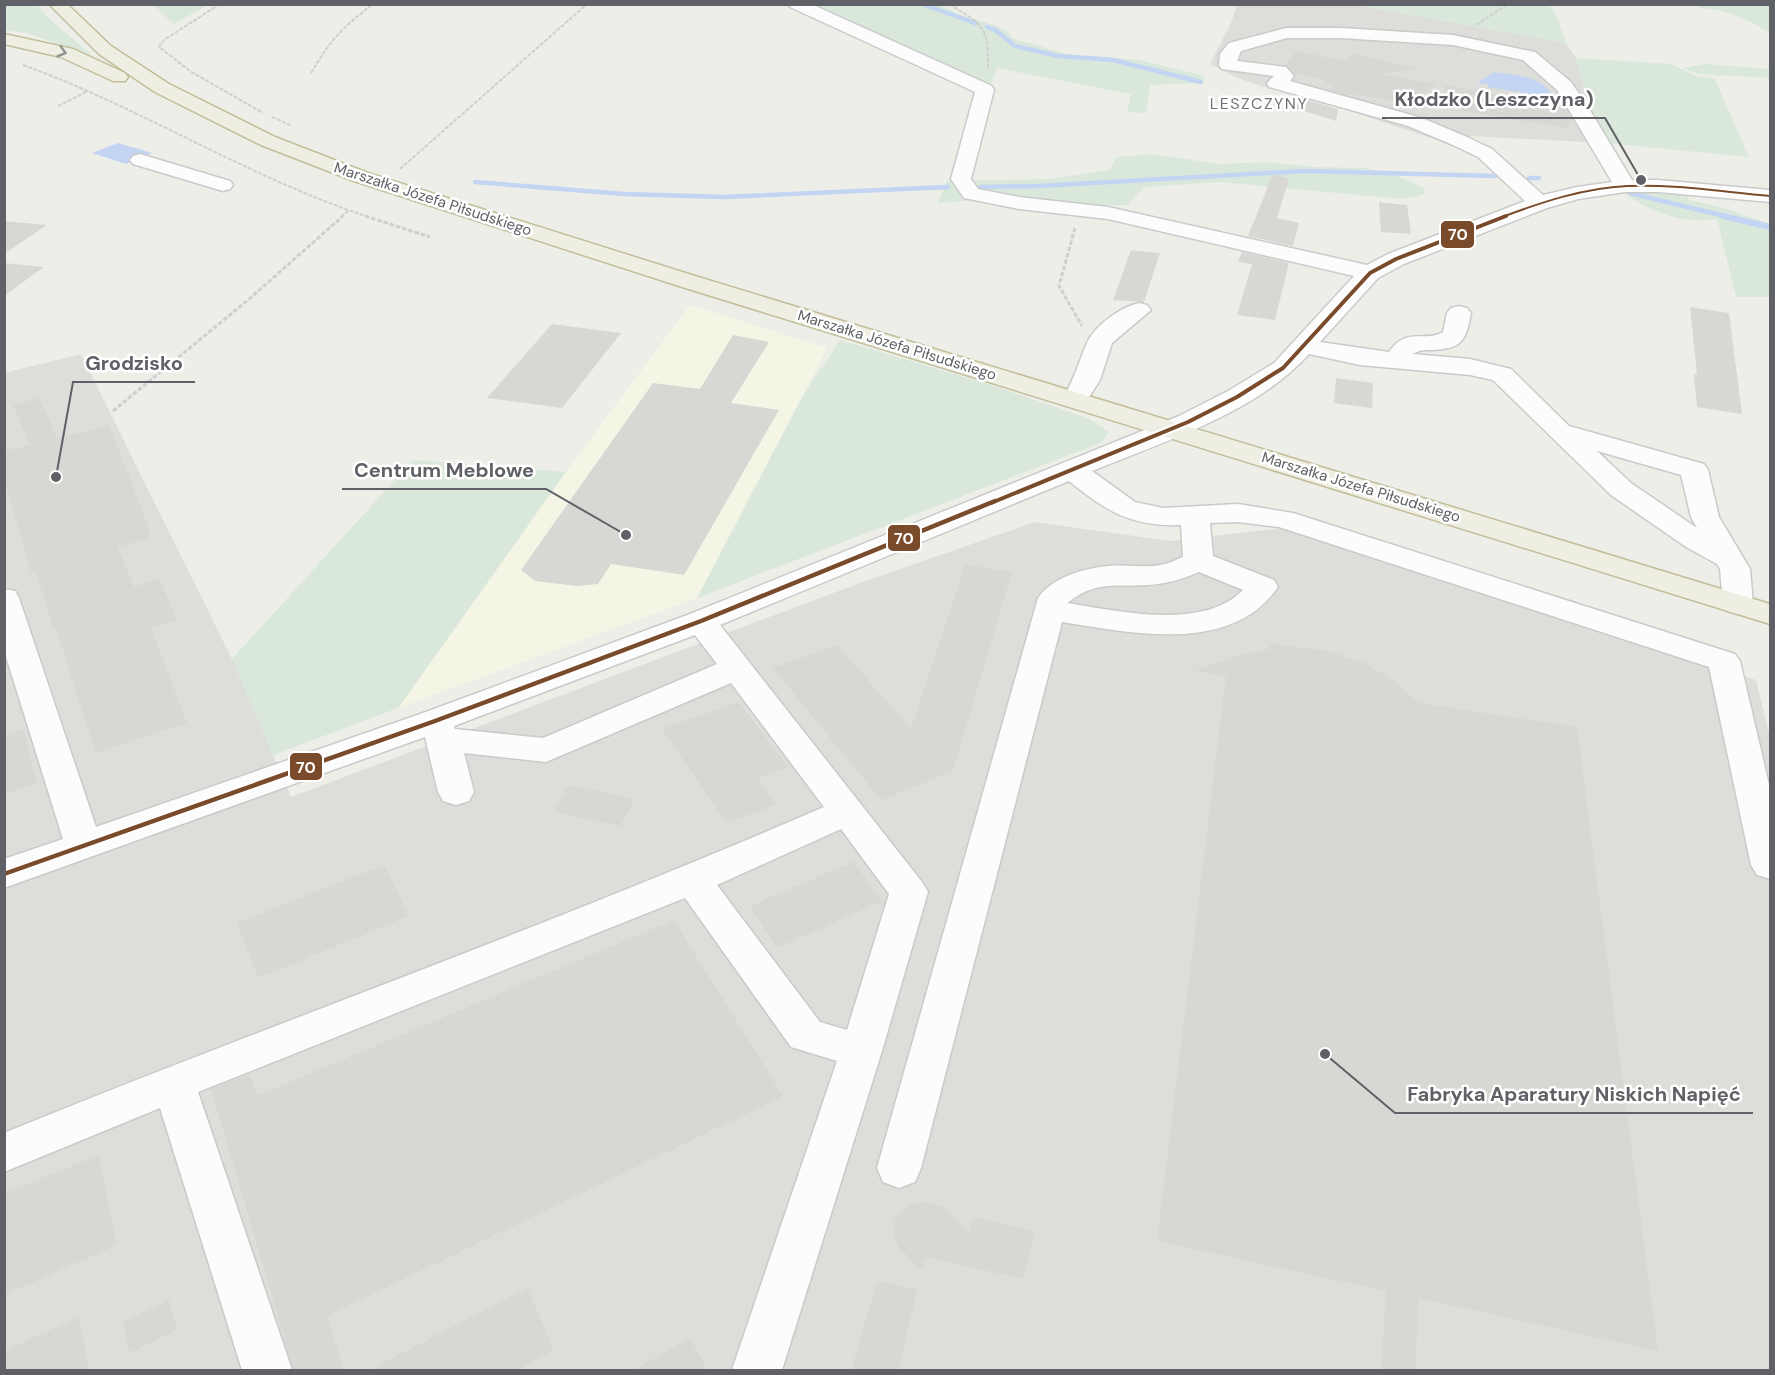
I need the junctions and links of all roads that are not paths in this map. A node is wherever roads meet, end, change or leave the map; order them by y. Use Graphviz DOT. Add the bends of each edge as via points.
graph roads {
  1 [pos="57,4"];
  2 [pos="796,4"];
  3 [pos="4,39"];
  4 [pos="268,141"];
  5 [pos="140,160"];
  6 [pos="223,185"];
  7 [pos="1625,186"];
  8 [pos="1770,196"];
  9 [pos="1539,202"];
  10 [pos="1370,273"];
  11 [pos="1139,310"];
  12 [pos="1459,313"];
  13 [pos="1304,346"];
  14 [pos="1395,361"];
  15 [pos="1076,399"];
  16 [pos="1170,429"];
  17 [pos="1560,432"];
  18 [pos="1073,470"];
  19 [pos="1196,516"];
  20 [pos="1728,558"];
  21 [pos="1198,561"];
  22 [pos="4,598"];
  23 [pos="1738,604"];
  24 [pos="1050,610"];
  25 [pos="1770,614"];
  26 [pos="701,621"];
  27 [pos="738,667"];
  28 [pos="439,730"];
  29 [pos="456,792"];
  30 [pos="847,812"];
  31 [pos="83,845"];
  32 [pos="1770,865"];
  33 [pos="4,874"];
  34 [pos="692,879"];
  35 [pos="861,1051"];
  36 [pos="174,1083"];
  37 [pos="4,1153"];
  38 [pos="899,1168"];
  39 [pos="267,1371"];
  40 [pos="757,1371"];
  1 -- 4 [label="highway, Marszałka Józefa Piłsudskiego" via="105,50 162,87"];
  2 -- 10 [label="street" via="985,90 961,179 971,194 1108,213"];
  3 -- 4 [label="highway, one-way" via="85,60 210,123"];
  4 -- 15 [label="highway, Marszałka Józefa Piłsudskiego" via="423,198"];
  5 -- 6 [label="street"];
  7 -- 8 [label="street"];
  7 -- 9 [label="street"];
  7 -- 9 [label="street" via="1564,86 1529,56 1453,40 1341,33 1286,33 1235,46 1229,54 1228,65 1280,71 1285,76 1276,83 1415,122 1456,139 1485,153"];
  9 -- 10 [label="street"];
  10 -- 13 [label="street"];
  11 -- 15 [label="street" via="1100,341"];
  12 -- 14 [label="street" via="1453,338 1410,342"];
  13 -- 14 [label="street"];
  13 -- 16 [label="street" via="1283,368 1237,397"];
  14 -- 17 [label="street" via="1470,367 1502,374"];
  15 -- 16 [label="highway, Marszałka Józefa Piłsudskiego"];
  16 -- 18 [label="street"];
  16 -- 23 [label="highway, Marszałka Józefa Piłsudskiego"];
  17 -- 20 [label="street" via="1621,489 1696,541"];
  17 -- 20 [label="street" via="1694,470 1705,517"];
  18 -- 19 [label="street" via="1126,509 1163,517"];
  18 -- 26 [label="street"];
  19 -- 21 [label="street"];
  19 -- 32 [label="street" via="1238,513 1283,519 1724,661"];
  20 -- 23 [label="street" via="1735,569"];
  21 -- 24 [label="street" via="1174,572 1108,575 1078,582 1053,598"];
  21 -- 24 [label="street" via="1263,587 1243,607 1211,620 1166,624"];
  22 -- 31 [label="street"];
  23 -- 25 [label="highway, Marszałka Józefa Piłsudskiego"];
  24 -- 38 [label="street"];
  26 -- 27 [label="street"];
  26 -- 28 [label="street"];
  27 -- 28 [label="street" via="546,750"];
  27 -- 30 [label="street"];
  28 -- 29 [label="street"];
  28 -- 31 [label="street"];
  30 -- 34 [label="street"];
  30 -- 35 [label="street" via="909,892"];
  31 -- 33 [label="street"];
  34 -- 35 [label="street" via="806,1035"];
  34 -- 36 [label="street"];
  35 -- 40 [label="street"];
  36 -- 37 [label="street"];
  36 -- 39 [label="street"];
}
